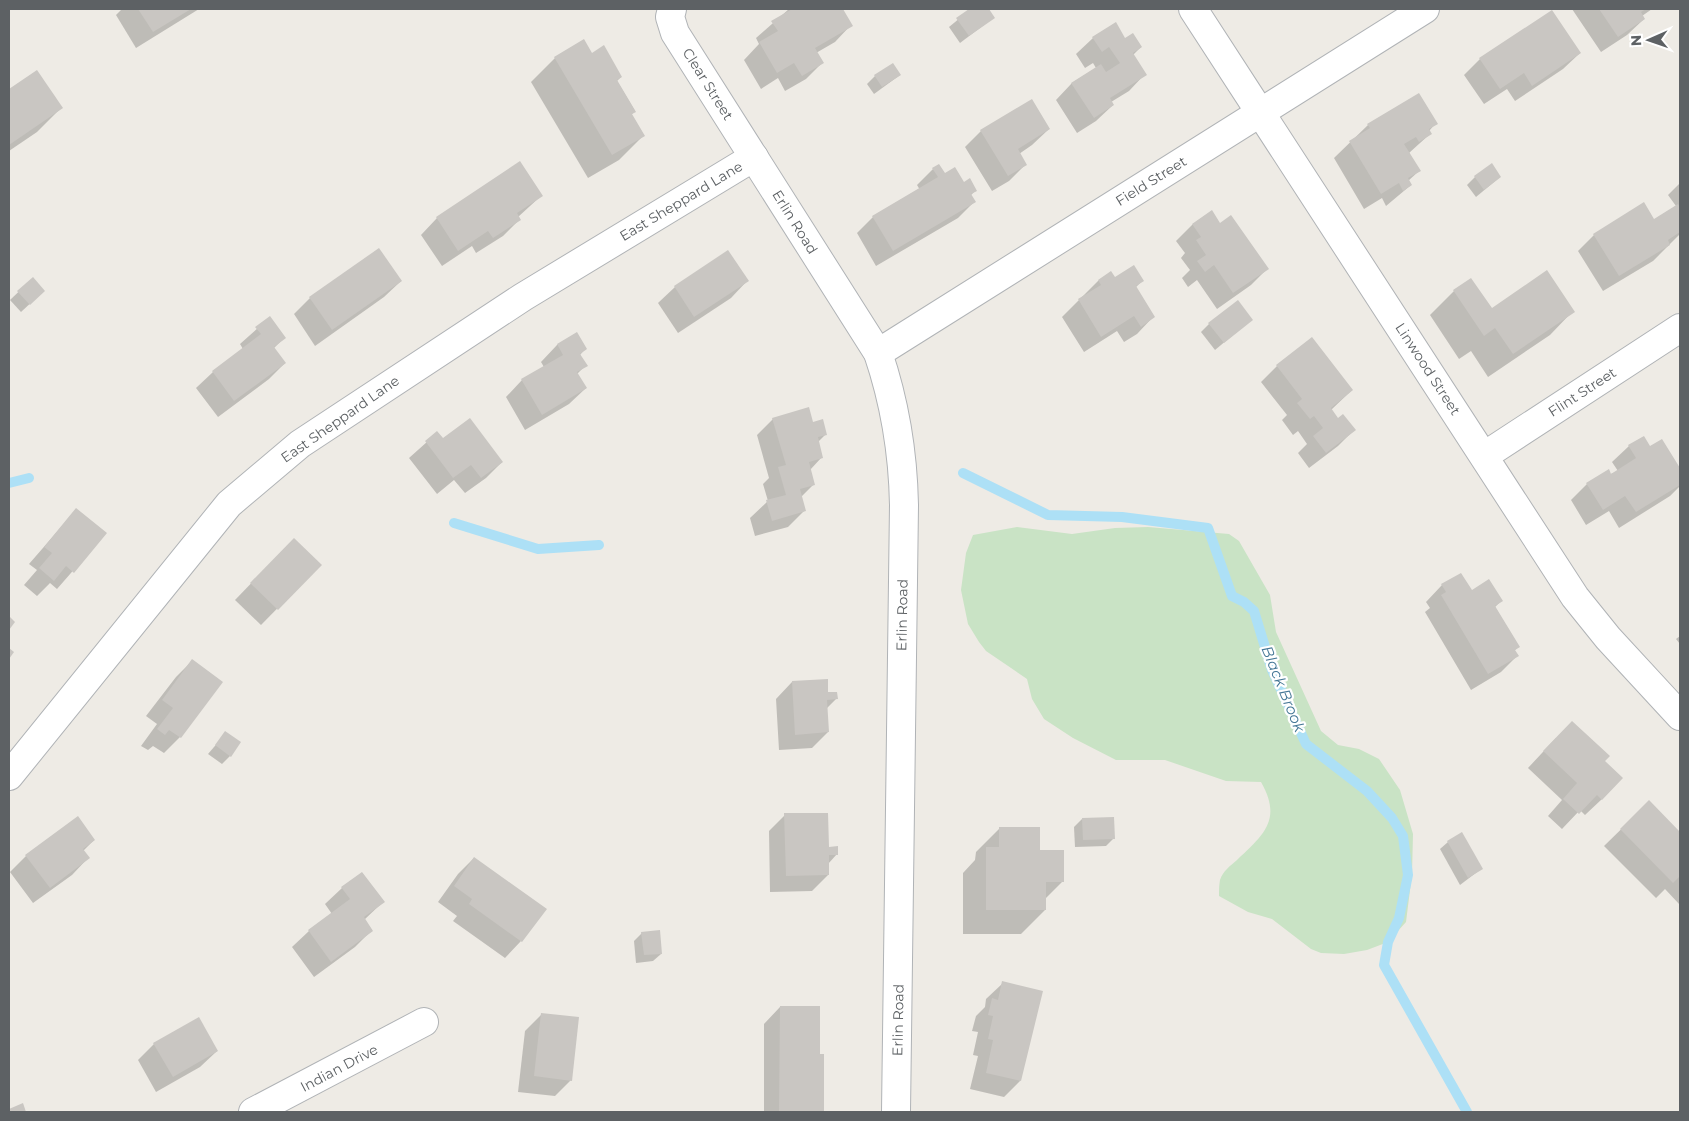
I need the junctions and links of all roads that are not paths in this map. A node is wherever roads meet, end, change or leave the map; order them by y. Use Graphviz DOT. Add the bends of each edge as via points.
graph roads {
  1 [pos="672,9"];
  2 [pos="1193,9"];
  3 [pos="1425,9"];
  4 [pos="1261,112"];
  5 [pos="754,157"];
  6 [pos="1680,328"];
  7 [pos="878,353"];
  8 [pos="1484,456"];
  9 [pos="1680,716"];
  10 [pos="9,776"];
  11 [pos="424,1022"];
  12 [pos="253,1112"];
  13 [pos="896,1112"];
  1 -- 5 [label="street, Clear Street" via="670,17 675,33"];
  2 -- 4 [label="street, Linwood Street"];
  3 -- 4 [label="street, Field Street"];
  4 -- 7 [label="street, Field Street"];
  4 -- 8 [label="street, Linwood Street"];
  5 -- 7 [label="street, Erlin Road"];
  5 -- 10 [label="street, East Sheppard Lane" via="523,296 300,444 229,504"];
  6 -- 8 [label="street, Flint Street"];
  7 -- 13 [label="street, Erlin Road" via="890,387 903,462"];
  8 -- 9 [label="street, Linwood Street" via="1575,596 1608,638"];
  11 -- 12 [label="street, Indian Drive"];
}
